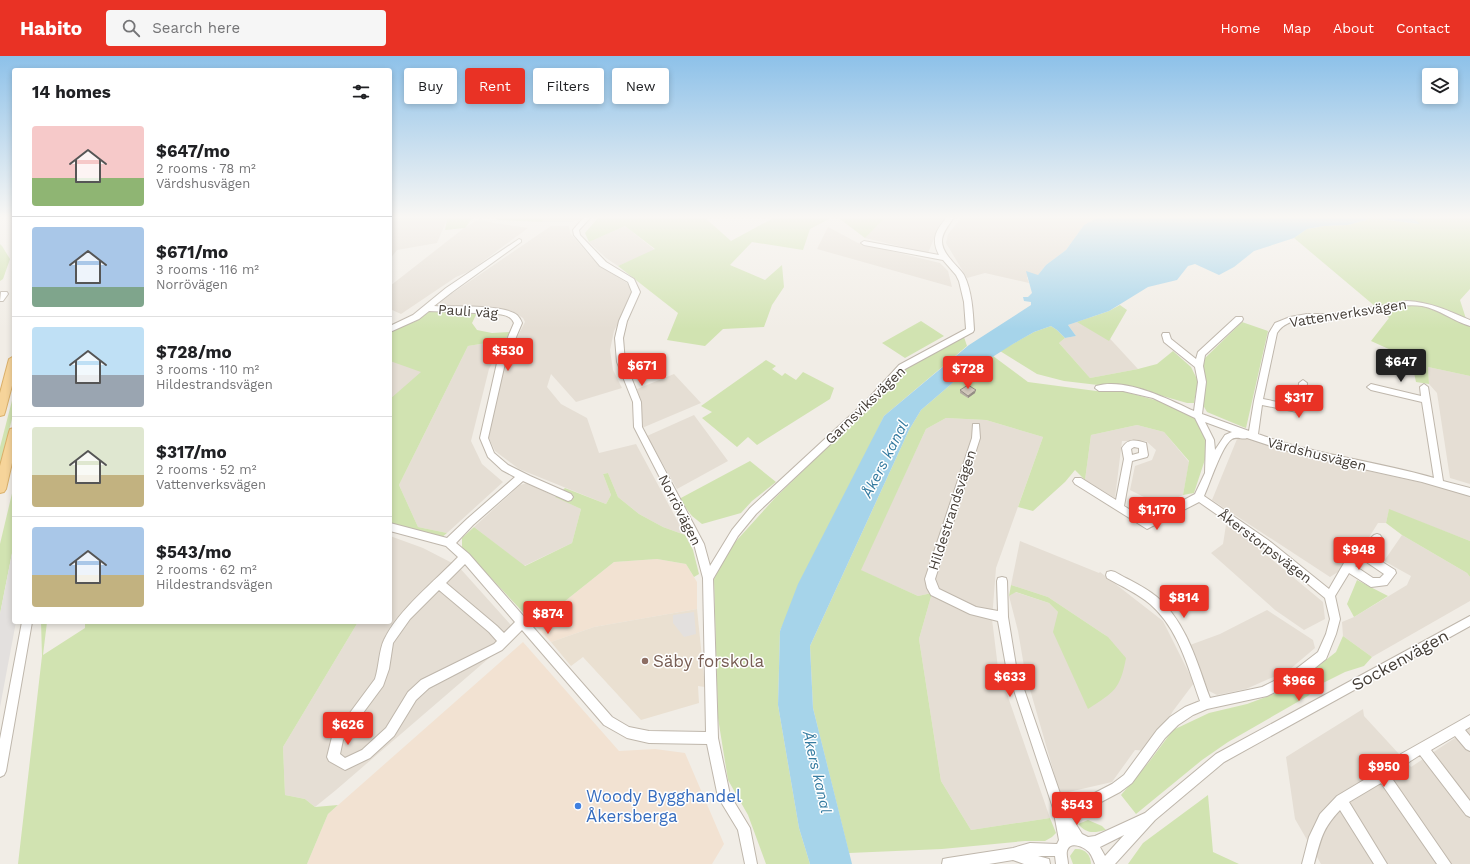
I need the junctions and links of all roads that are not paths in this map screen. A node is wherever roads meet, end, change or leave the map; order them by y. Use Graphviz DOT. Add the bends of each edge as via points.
graph roads {
  1 [pos="501,254"];
  2 [pos="594,254"];
  3 [pos="923,254"];
  4 [pos="942,254"];
  5 [pos="945,258"];
  6 [pos="427,308"];
  7 [pos="1239,319"];
  8 [pos="1470,323"];
  9 [pos="392,328"];
  10 [pos="1166,335"];
  11 [pos="1199,366"];
  12 [pos="12,367"];
  13 [pos="1303,383"];
  14 [pos="1371,387"];
  15 [pos="1424,387"];
  16 [pos="1099,388"];
  17 [pos="1426,400"];
  18 [pos="1258,401"];
  19 [pos="0,412"];
  20 [pos="1198,416"];
  21 [pos="976,426"];
  22 [pos="1253,437"];
  23 [pos="12,440"];
  24 [pos="1128,459"];
  25 [pos="1211,464"];
  26 [pos="523,476"];
  27 [pos="1078,481"];
  28 [pos="1439,482"];
  29 [pos="0,489"];
  30 [pos="1470,492"];
  31 [pos="568,497"];
  32 [pos="1199,498"];
  33 [pos="1119,507"];
  34 [pos="392,527"];
  35 [pos="1377,538"];
  36 [pos="449,544"];
  37 [pos="1361,553"];
  38 [pos="465,557"];
  39 [pos="1348,566"];
  40 [pos="1111,575"];
  41 [pos="708,578"];
  42 [pos="1002,581"];
  43 [pos="438,583"];
  44 [pos="1330,596"];
  45 [pos="1003,617"];
  46 [pos="1470,621"];
  47 [pos="522,622"];
  48 [pos="27,624"];
  49 [pos="504,641"];
  50 [pos="1207,704"];
  51 [pos="1470,721"];
  52 [pos="1456,729"];
  53 [pos="712,738"];
  54 [pos="1470,745"];
  55 [pos="1422,748"];
  56 [pos="0,771"];
  57 [pos="1383,775"];
  58 [pos="1341,800"];
  59 [pos="1059,808"];
  60 [pos="1470,811"];
  61 [pos="1151,816"];
  62 [pos="1068,843"];
  63 [pos="1088,843"];
  64 [pos="1013,854"];
  65 [pos="751,864"];
  66 [pos="948,864"];
  67 [pos="1044,864"];
  68 [pos="1062,864"];
  69 [pos="1101,864"];
  70 [pos="1106,864"];
  71 [pos="1308,864"];
  72 [pos="1381,864"];
  73 [pos="1446,864"];
  1 -- 6 [label="street"];
  2 -- 41 [label="street, Norrövägen" via="603,264 631,281 636,292 619,338 621,362 637,402 638,427 699,544"];
  3 -- 5 [label="street"];
  4 -- 5 [label="street, Garnsviksvägen"];
  5 -- 41 [label="street, Garnsviksvägen" via="960,275 970,330 902,367 869,403 753,511 732,538"];
  6 -- 9 [label="street" via="416,317"];
  6 -- 26 [label="street, Pauli väg" via="500,312 515,318 518,324 498,370 484,438 487,449 497,461"];
  7 -- 11 [label="street" via="1202,354"];
  8 -- 18 [label="street, Vattenverksvägen" via="1439,309 1407,303 1335,317 1290,320 1278,325 1273,333"];
  10 -- 11 [label="street" via="1167,340"];
  11 -- 20 [label="street" via="1202,382"];
  12 -- 19 [label="main road"];
  13 -- 18 [label="street" via="1301,408"];
  14 -- 17 [label="street"];
  15 -- 17 [label="street"];
  16 -- 20 [label="street, Värdshusvägen" via="1123,388 1155,396"];
  17 -- 28 [label="street"];
  18 -- 22 [label="street, Vattenverksvägen"];
  20 -- 22 [label="street, Värdshusvägen"];
  20 -- 25 [label="street" via="1210,440"];
  21 -- 45 [label="street, Hildestrandsvägen" via="976,438 930,579 935,592 974,611"];
  22 -- 25 [label="street" via="1236,434 1228,437"];
  22 -- 28 [label="street, Värdshusvägen" via="1327,458"];
  23 -- 29 [label="main road"];
  24 -- 33 [label="street"];
  25 -- 32 [label="street"];
  26 -- 31 [label="street, Pauli väg"];
  26 -- 36 [label="street"];
  27 -- 33 [label="street"];
  28 -- 30 [label="street, Värdshusvägen"];
  32 -- 33 [label="street" via="1147,525"];
  32 -- 44 [label="street, Åkerstorpsvägen" via="1265,543"];
  34 -- 36 [label="street"];
  35 -- 37 [label="street"];
  36 -- 38 [label="street"];
  37 -- 39 [label="street"];
  37 -- 39 [label="street" via="1391,574 1383,582 1371,582"];
  38 -- 43 [label="street"];
  38 -- 47 [label="street"];
  39 -- 44 [label="street"];
  40 -- 50 [label="street" via="1153,600 1174,624"];
  41 -- 53 [label="street, Norrövägen"];
  42 -- 45 [label="street"];
  43 -- 49 [label="street"];
  43 -- 49 [label="street" via="406,616 388,642 384,669 379,682 338,737 333,757 345,764 366,754 390,732 412,696 425,684 498,647"];
  44 -- 50 [label="street" via="1335,619 1322,655 1296,676 1263,692"];
  45 -- 59 [label="street" via="1011,666"];
  46 -- 61 [label="street, Sockenvägen" via="1220,758"];
  47 -- 49 [label="street"];
  47 -- 53 [label="street" via="608,721 626,732 649,737"];
  48 -- 56 [label="street"];
  50 -- 59 [label="street" via="1189,711 1174,721 1161,734 1128,779 1116,788 1082,806"];
  51 -- 52 [label="street"];
  52 -- 54 [label="street"];
  52 -- 55 [label="street"];
  53 -- 65 [label="street, Norrövägen" via="724,797 744,828"];
  55 -- 57 [label="street" via="1404,758"];
  55 -- 60 [label="street"];
  57 -- 58 [label="street"];
  57 -- 73 [label="street"];
  58 -- 71 [label="street" via="1324,818 1315,837"];
  58 -- 72 [label="street"];
  59 -- 62 [label="street"];
  61 -- 63 [label="street, Sockenvägen" via="1096,842"];
  61 -- 70 [label="street, Sockenvägen"];
  62 -- 63 [label="street"];
  62 -- 64 [label="street"];
  62 -- 68 [label="street"];
  63 -- 69 [label="street" via="1099,856"];
  64 -- 66 [label="street"];
  64 -- 67 [label="street"];
}
